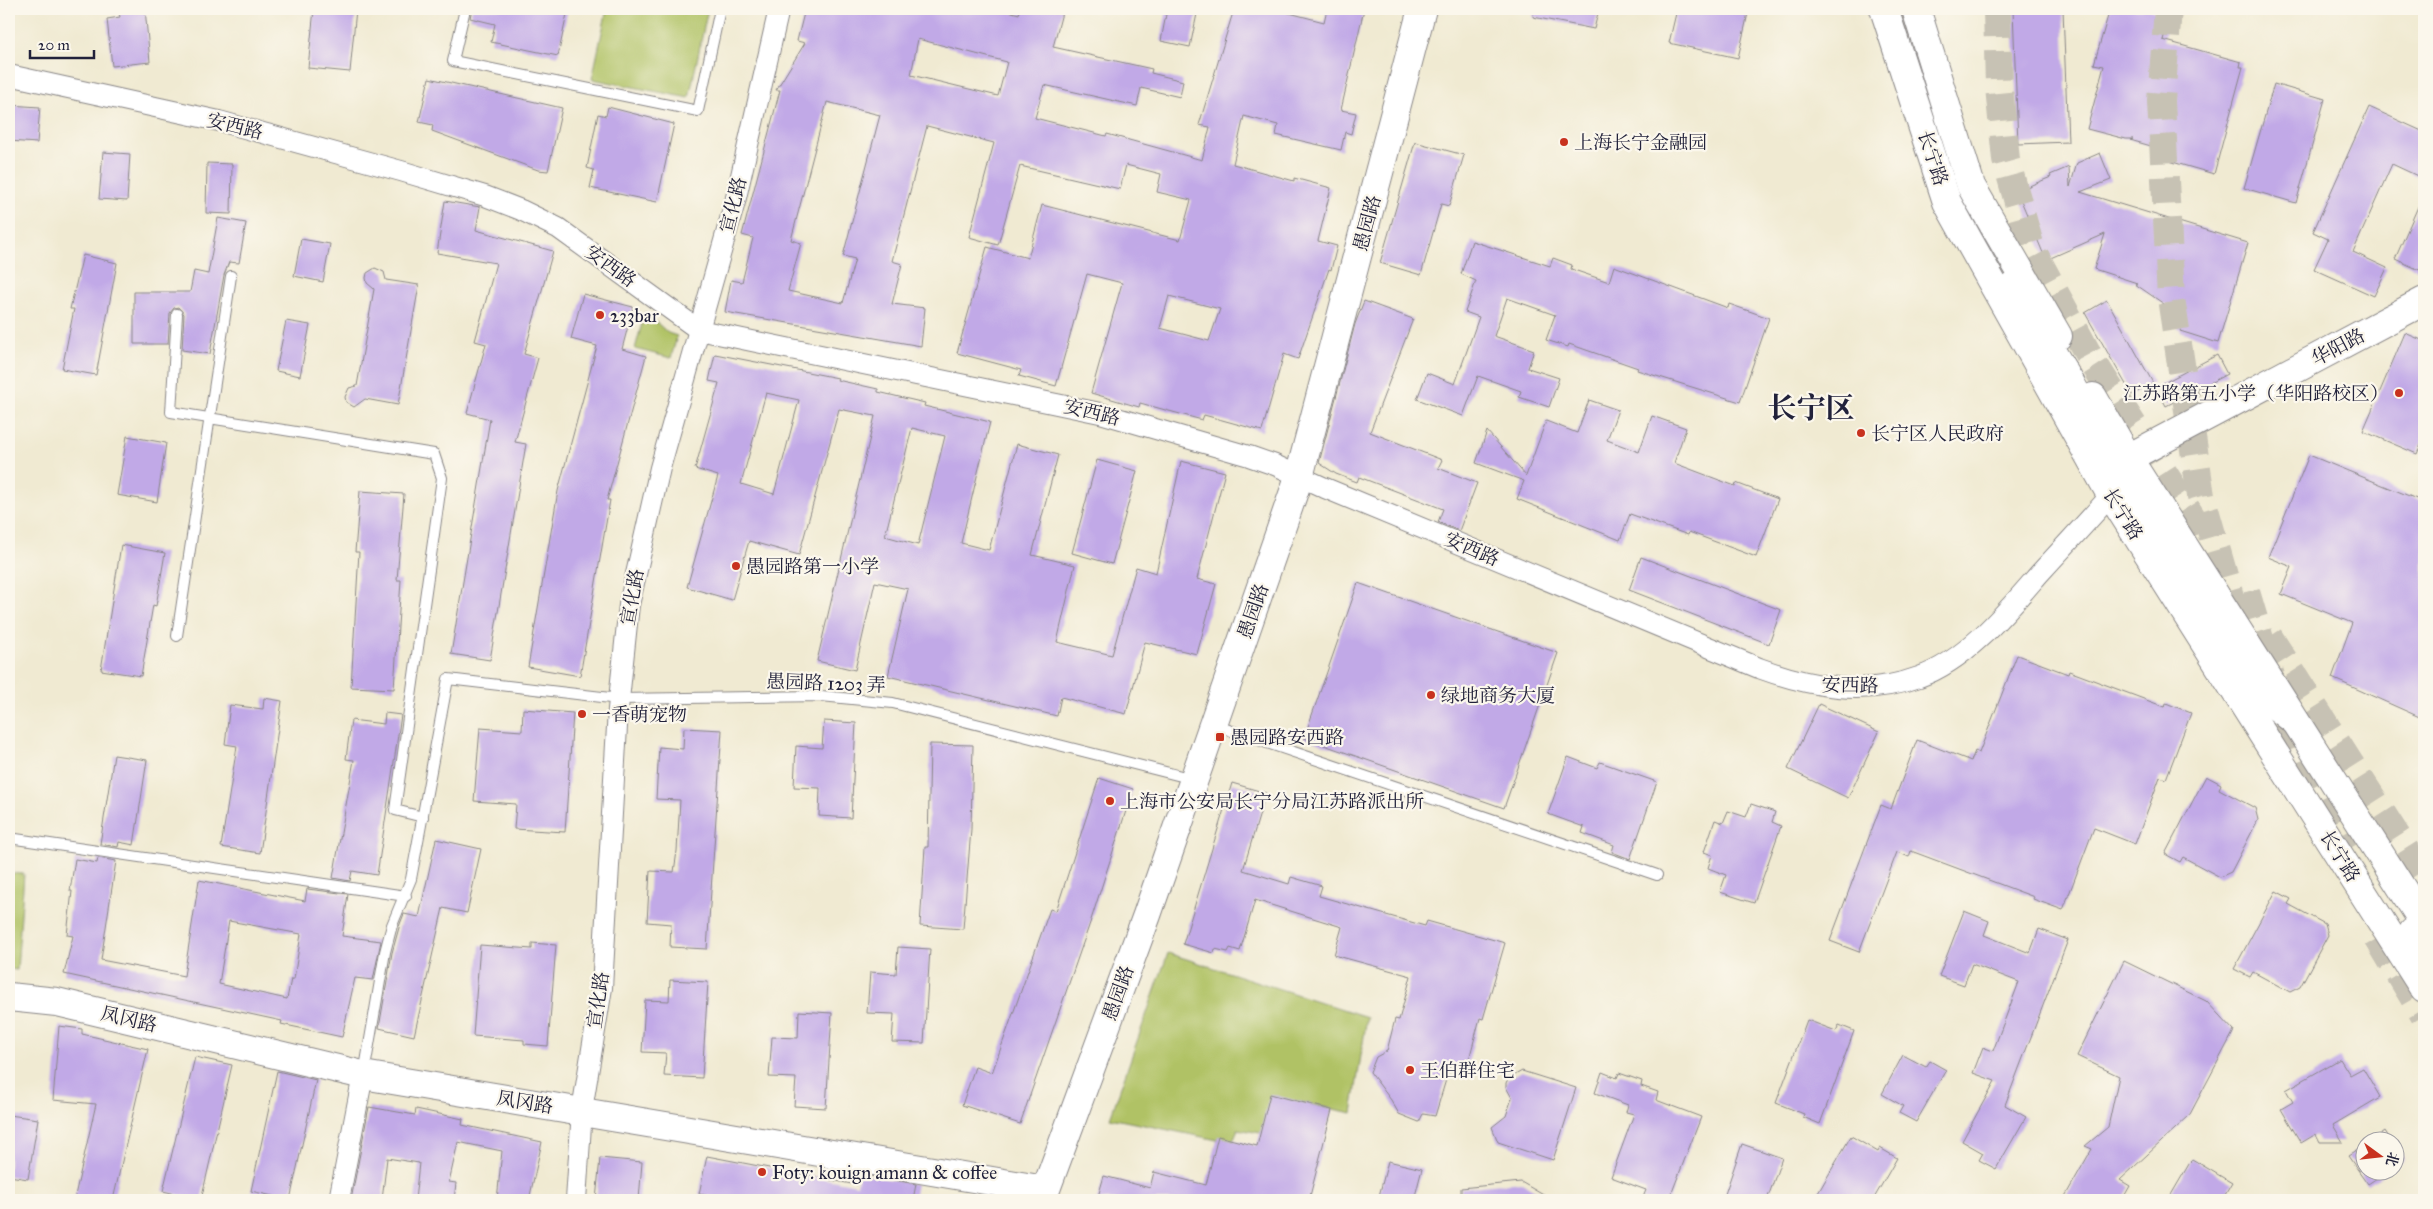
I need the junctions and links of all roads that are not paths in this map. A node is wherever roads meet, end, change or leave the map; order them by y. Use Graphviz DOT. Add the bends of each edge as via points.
graph roads {
  1 [pos="465,9"];
  2 [pos="720,9"];
  3 [pos="779,9"];
  4 [pos="1422,9"];
  5 [pos="1884,9"];
  6 [pos="1916,9"];
  7 [pos="9,75"];
  8 [pos="232,276"];
  9 [pos="2013,287"];
  10 [pos="2424,301"];
  11 [pos="176,314"];
  12 [pos="700,330"];
  13 [pos="211,418"];
  14 [pos="2119,476"];
  15 [pos="1299,477"];
  16 [pos="177,636"];
  17 [pos="619,699"];
  18 [pos="1213,724"];
  19 [pos="1194,779"];
  20 [pos="423,817"];
  21 [pos="9,838"];
  22 [pos="1657,876"];
  23 [pos="406,896"];
  24 [pos="2421,936"];
  25 [pos="2424,989"];
  26 [pos="9,997"];
  27 [pos="363,1075"];
  28 [pos="582,1110"];
  29 [pos="1044,1195"];
  30 [pos="339,1200"];
  31 [pos="576,1200"];
  1 -- 2 [label="lane" via="453,61 698,110"];
  3 -- 12 [label="street, 宣化路" via="735,202"];
  4 -- 15 [label="main road, 愚园路"];
  5 -- 14 [label="main road, 长宁路" via="1947,202"];
  6 -- 14 [label="main road, 长宁路" via="1971,186"];
  7 -- 12 [label="street, 安西路" via="219,121 485,196 558,228"];
  8 -- 13 [label="lane"];
  9 -- 14 [label="main road" via="2071,384"];
  10 -- 14 [label="main road, 华阳路"];
  11 -- 13 [label="lane" via="171,412"];
  12 -- 15 [label="street, 安西路" via="1100,413 1249,456"];
  12 -- 17 [label="street, 宣化路" via="638,558 629,605"];
  13 -- 16 [label="lane"];
  13 -- 20 [label="lane" via="434,454 442,478 395,810"];
  14 -- 15 [label="street, 安西路" via="2005,613 1978,639 1947,663 1920,677 1860,689 1823,687 1788,679"];
  14 -- 24 [label="main road, 长宁路" via="2155,526 2244,682 2295,721"];
  14 -- 25 [label="main road, 长宁路"];
  15 -- 18 [label="main road, 愚园路"];
  17 -- 19 [label="lane, 愚园路 1203 弄" via="821,696 893,702"];
  17 -- 20 [label="lane, 愚园路 1203 弄" via="448,679"];
  17 -- 28 [label="street, 宣化路" via="602,988"];
  18 -- 19 [label="main road, 愚园路"];
  18 -- 22 [label="lane"];
  19 -- 29 [label="main road, 愚园路"];
  20 -- 23 [label="lane"];
  21 -- 23 [label="lane"];
  23 -- 27 [label="lane" via="392,925 385,952"];
  26 -- 27 [label="main road, 凤冈路" via="57,1002"];
  27 -- 28 [label="main road, 凤冈路"];
  27 -- 30 [label="street"];
  28 -- 29 [label="main road, 凤冈路"];
  28 -- 31 [label="street, 宣化路"];
}
